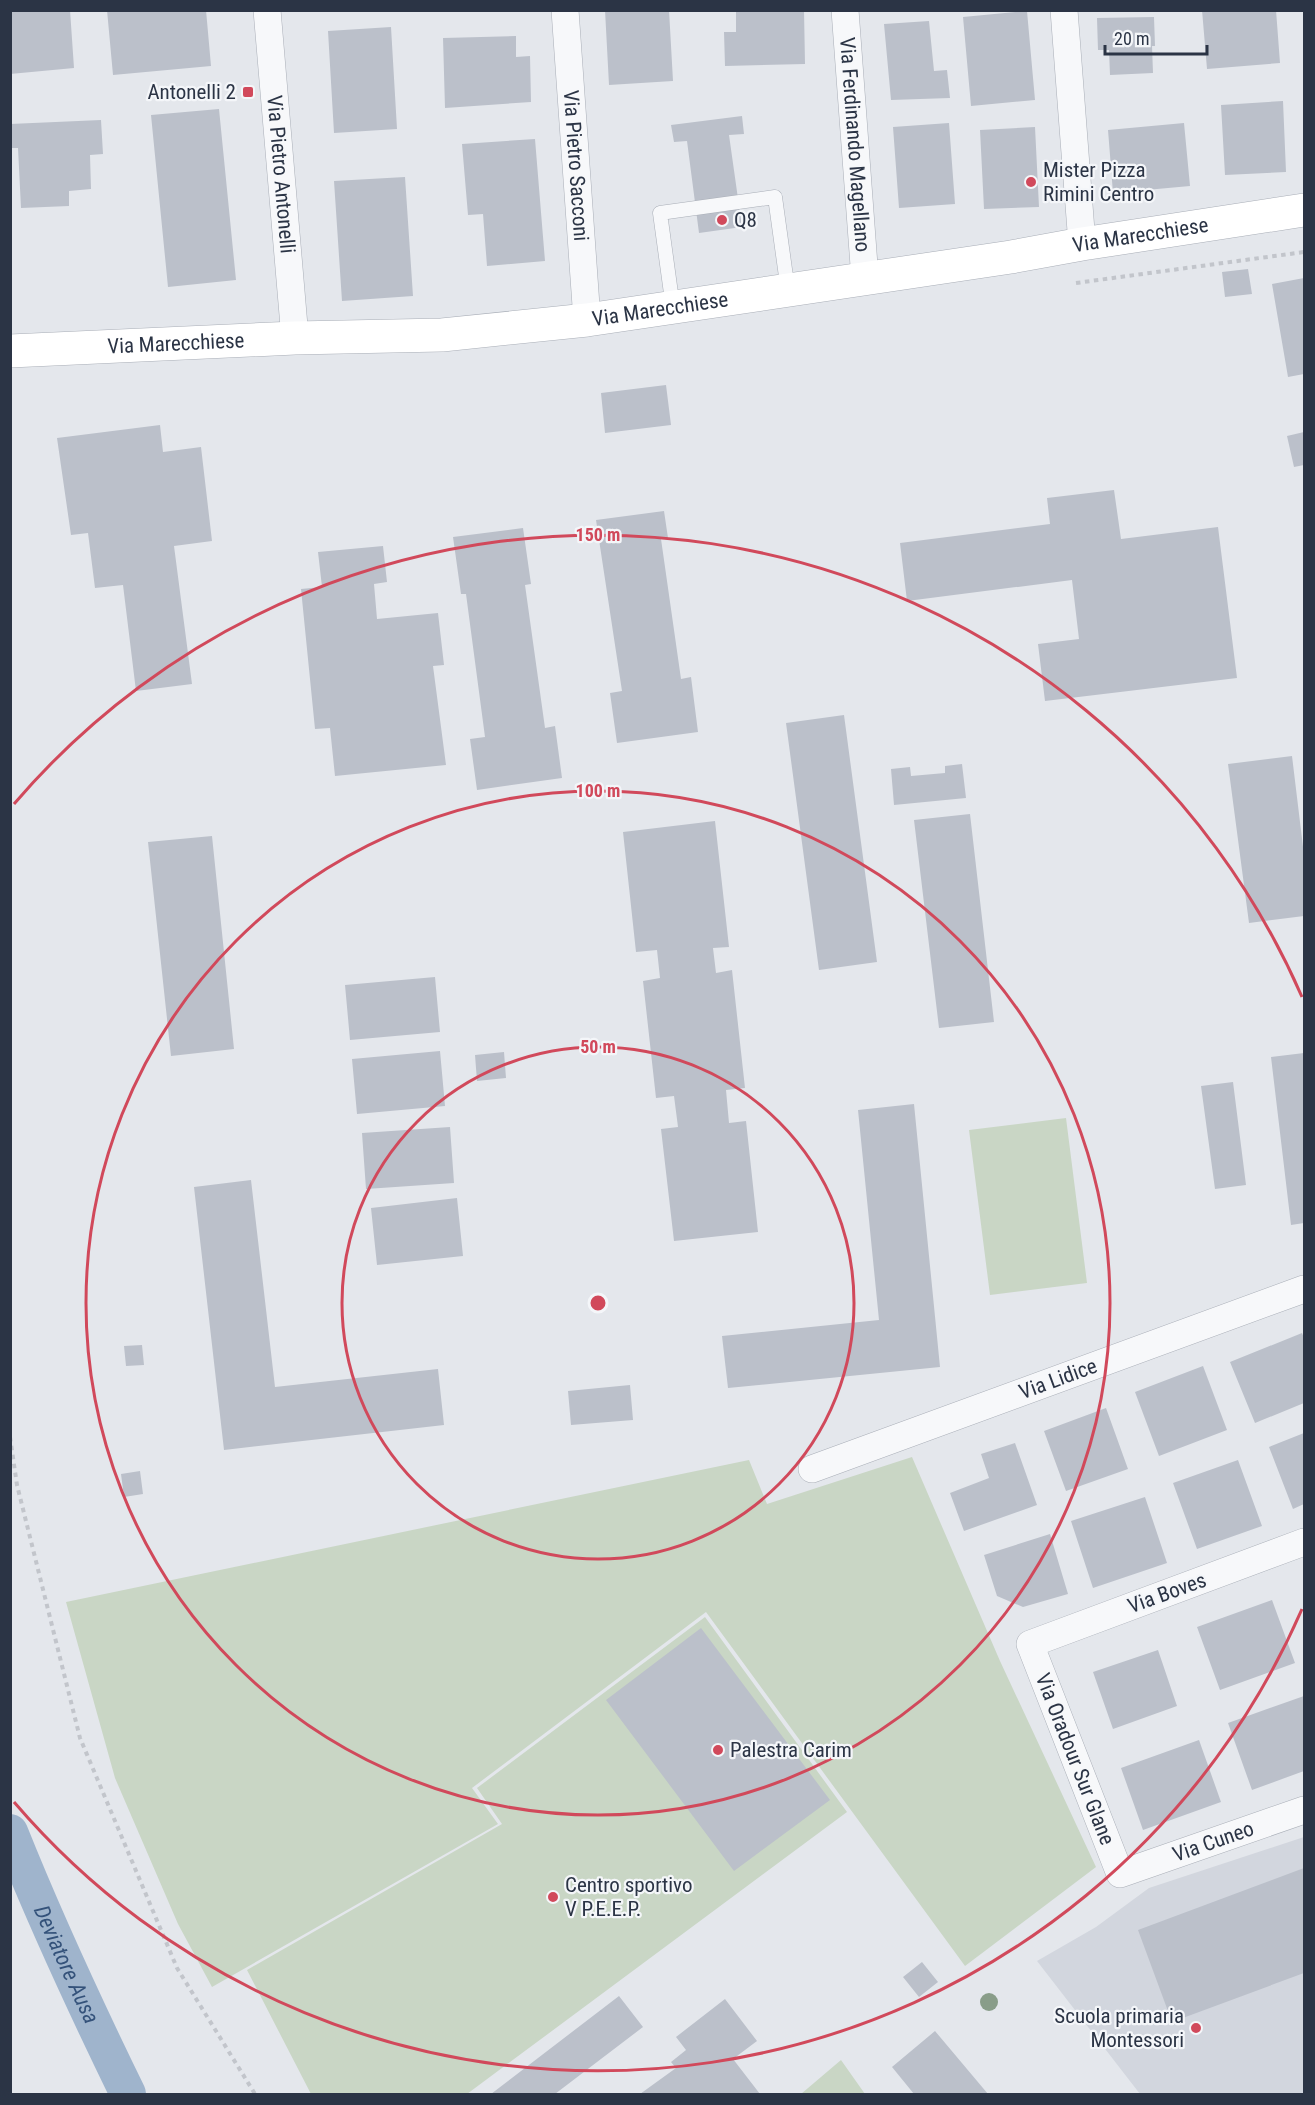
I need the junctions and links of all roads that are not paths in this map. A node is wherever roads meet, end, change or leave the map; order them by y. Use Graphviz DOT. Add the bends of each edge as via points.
graph roads {
  1 [pos="267,10"];
  2 [pos="565,10"];
  3 [pos="845,10"];
  4 [pos="1064,10"];
  5 [pos="1305,210"];
  6 [pos="1082,244"];
  7 [pos="865,279"];
  8 [pos="788,291"];
  9 [pos="673,308"];
  10 [pos="587,320"];
  11 [pos="294,338"];
  12 [pos="10,351"];
  13 [pos="1305,1289"];
  14 [pos="812,1469"];
  15 [pos="1305,1542"];
  16 [pos="1030,1644"];
  17 [pos="1305,1810"];
  18 [pos="1120,1874"];
  1 -- 11 [label="street, Via Pietro Antonelli"];
  2 -- 10 [label="street, Via Pietro Sacconi"];
  3 -- 7 [label="street, Via Ferdinando Magellano"];
  4 -- 6 [label="street"];
  5 -- 6 [label="main road, Via Marecchiese"];
  6 -- 7 [label="main road, Via Marecchiese"];
  7 -- 8 [label="main road, Via Marecchiese"];
  8 -- 9 [label="main road, Via Marecchiese"];
  8 -- 9 [label="lane" via="775,197 660,213"];
  9 -- 10 [label="main road, Via Marecchiese"];
  10 -- 11 [label="main road, Via Marecchiese" via="442,335"];
  11 -- 12 [label="main road, Via Marecchiese"];
  13 -- 14 [label="street, Via Lidice"];
  15 -- 16 [label="street, Via Boves"];
  16 -- 18 [label="street, Via Oradour Sur Glane"];
  17 -- 18 [label="street, Via Cuneo"];
}
